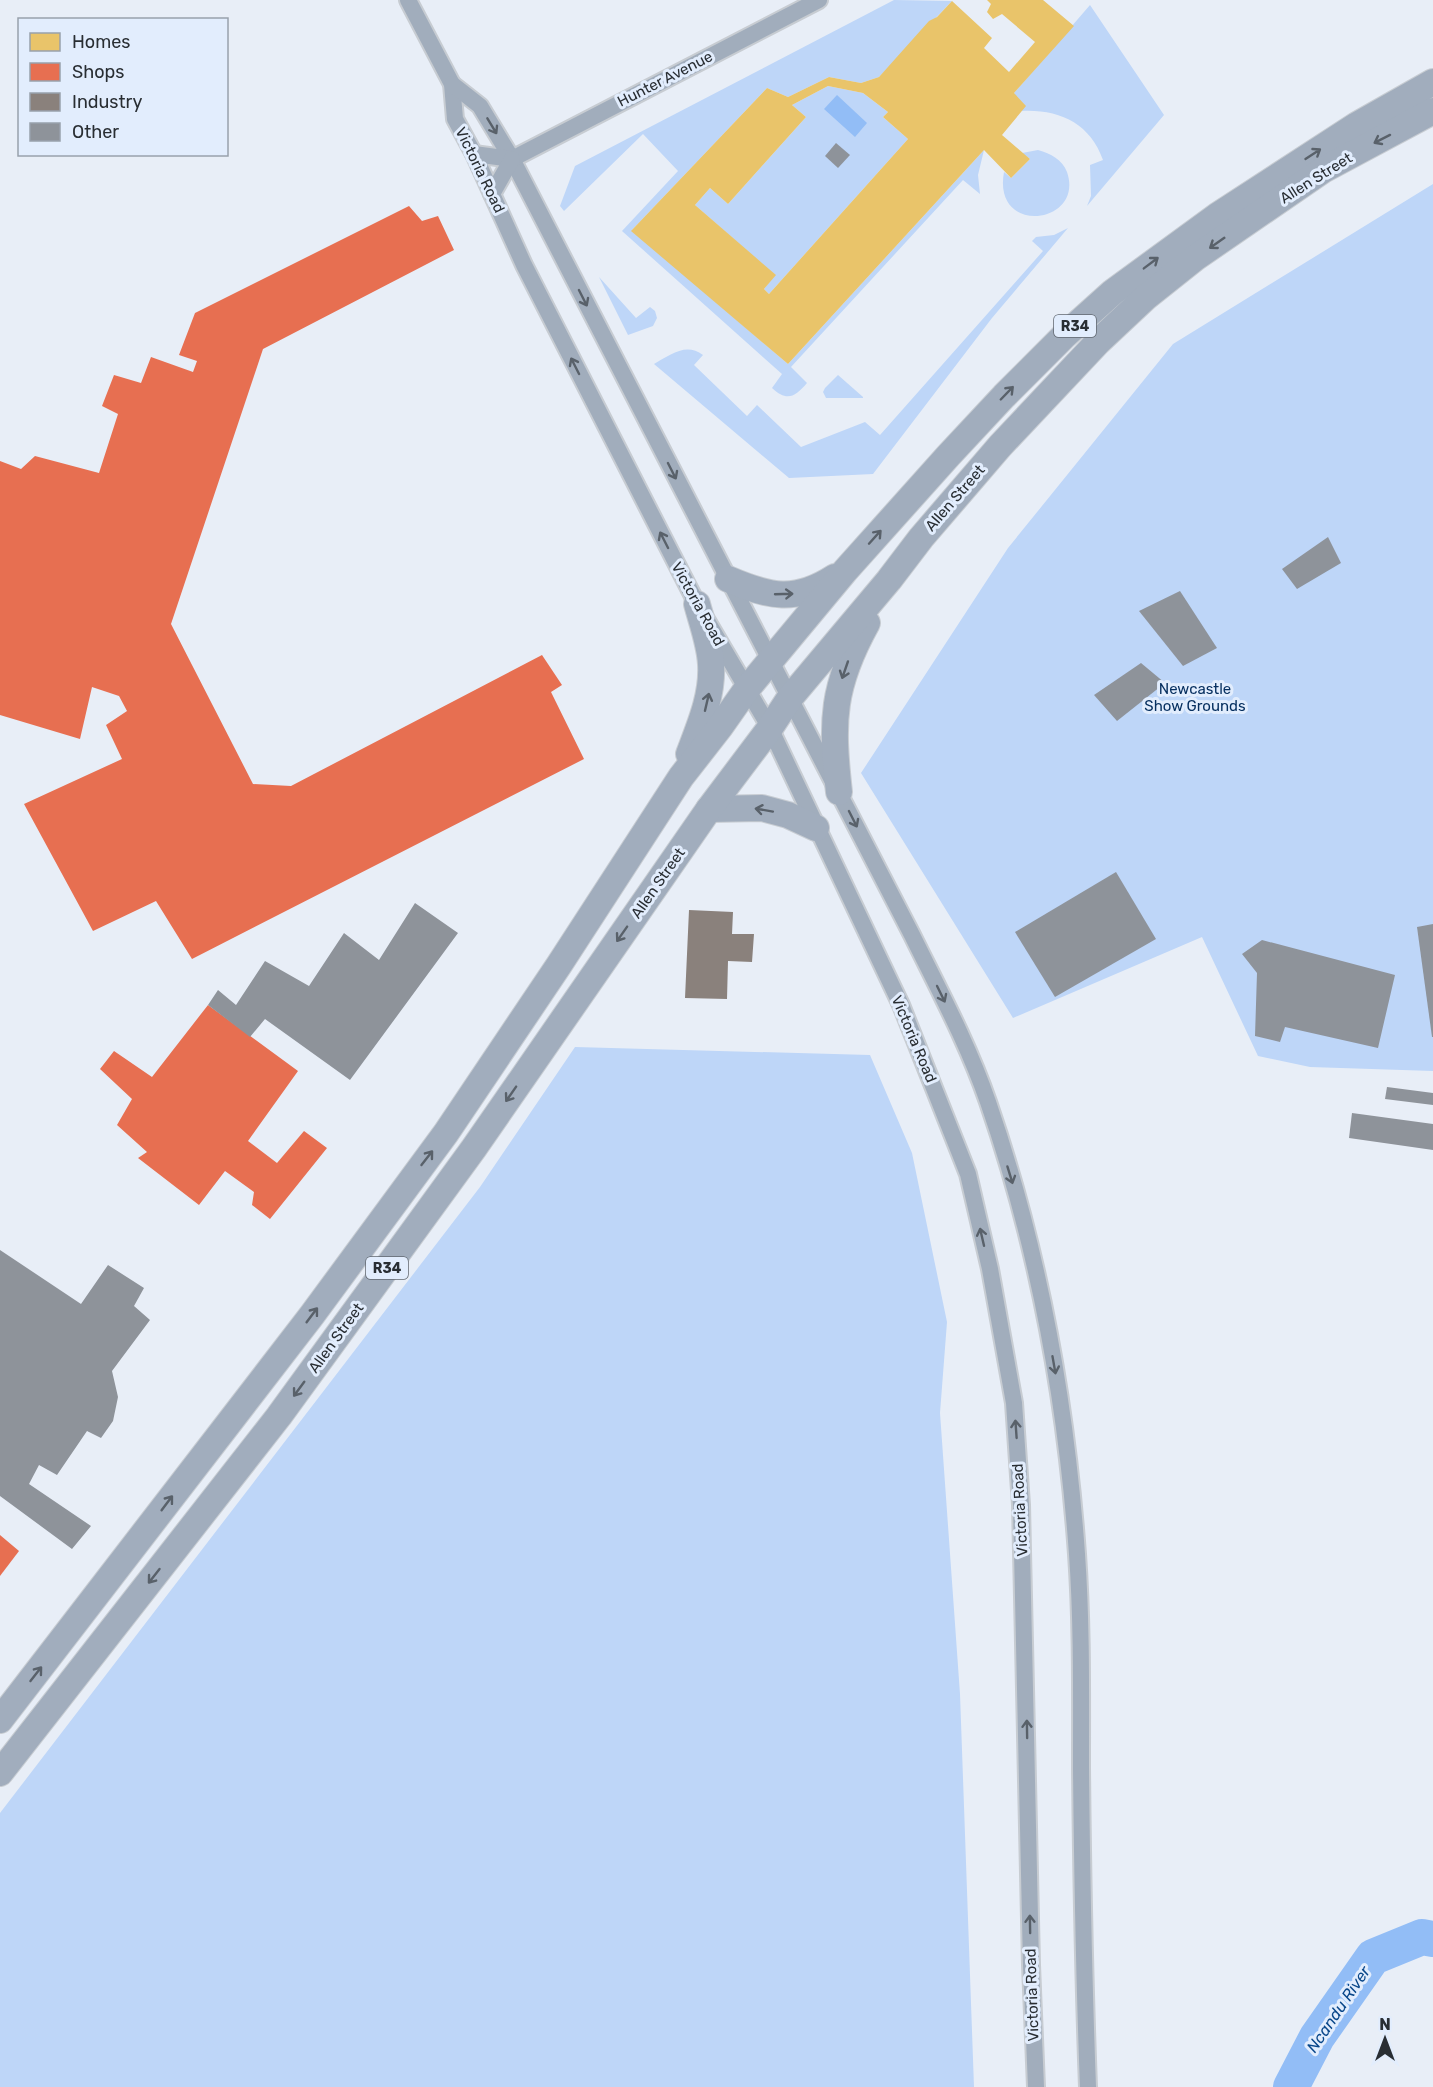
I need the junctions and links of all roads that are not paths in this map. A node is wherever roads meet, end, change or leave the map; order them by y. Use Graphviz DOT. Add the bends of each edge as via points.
graph roads {
  1 [pos="408,0"];
  2 [pos="819,0"];
  3 [pos="1433,82"];
  4 [pos="452,84"];
  5 [pos="1433,111"];
  6 [pos="474,154"];
  7 [pos="512,159"];
  8 [pos="492,194"];
  9 [pos="844,572"];
  10 [pos="728,579"];
  11 [pos="890,580"];
  12 [pos="697,604"];
  13 [pos="770,660"];
  14 [pos="746,690"];
  15 [pos="789,699"];
  16 [pos="770,728"];
  17 [pos="681,777"];
  18 [pos="839,792"];
  19 [pos="709,809"];
  20 [pos="816,828"];
  21 [pos="146,1531"];
  22 [pos="174,1552"];
  23 [pos="0,1719"];
  24 [pos="0,1773"];
  25 [pos="1036,2087"];
  26 [pos="1089,2087"];
  1 -- 4 [label="street, Victoria Road"];
  2 -- 7 [label="street, Hunter Avenue"];
  9 -- 3 [label="main road, Allen Street / R34, one-way" via="1004,396 1113,292 1216,216 1357,125"];
  4 -- 6 [label="street, Victoria Road" via="455,119"];
  4 -- 7 [label="street, Victoria Road, one-way" via="480,106"];
  5 -- 11 [label="main road, Allen Street / R34, one-way" via="1323,170 1195,258 1146,297 1000,446"];
  6 -- 7 [label="street"];
  6 -- 8 [label="street, Victoria Road"];
  7 -- 8 [label="street"];
  7 -- 10 [label="street, Victoria Road, one-way"];
  12 -- 8 [label="street, Victoria Road, one-way" via="524,265"];
  10 -- 9 [label="main road, one-way" via="779,596 810,591"];
  9 -- 13 [label="main road, Allen Street / R34"];
  10 -- 13 [label="street, Victoria Road"];
  11 -- 15 [label="main road, Allen Street / R34"];
  11 -- 18 [label="main road, one-way" via="851,652 838,689 835,743"];
  12 -- 14 [label="street, Victoria Road"];
  17 -- 12 [label="main road, one-way" via="711,685 711,662"];
  13 -- 14 [label="main road, Allen Street / R34"];
  13 -- 15 [label="street, Victoria Road"];
  14 -- 16 [label="street, Victoria Road"];
  14 -- 17 [label="main road, Allen Street / R34"];
  15 -- 16 [label="main road, Allen Street / R34"];
  15 -- 18 [label="street, Victoria Road"];
  16 -- 19 [label="main road, Allen Street / R34"];
  16 -- 20 [label="street, Victoria Road"];
  21 -- 17 [label="main road, Allen Street / R34, one-way" via="446,1133"];
  18 -- 26 [label="street, Victoria Road, one-way" via="967,1050 1018,1201 1040,1290 1064,1434 1077,1555"];
  20 -- 19 [label="main road, one-way" via="762,808"];
  19 -- 22 [label="main road, Allen Street / R34, one-way" via="474,1148 279,1416"];
  25 -- 20 [label="street, Victoria Road, one-way" via="1022,1505 1014,1404 968,1174 901,1005"];
  21 -- 22 [label="main road"];
  23 -- 21 [label="main road, Allen Street / R34, one-way"];
  22 -- 24 [label="main road, Allen Street / R34, one-way"];
}
